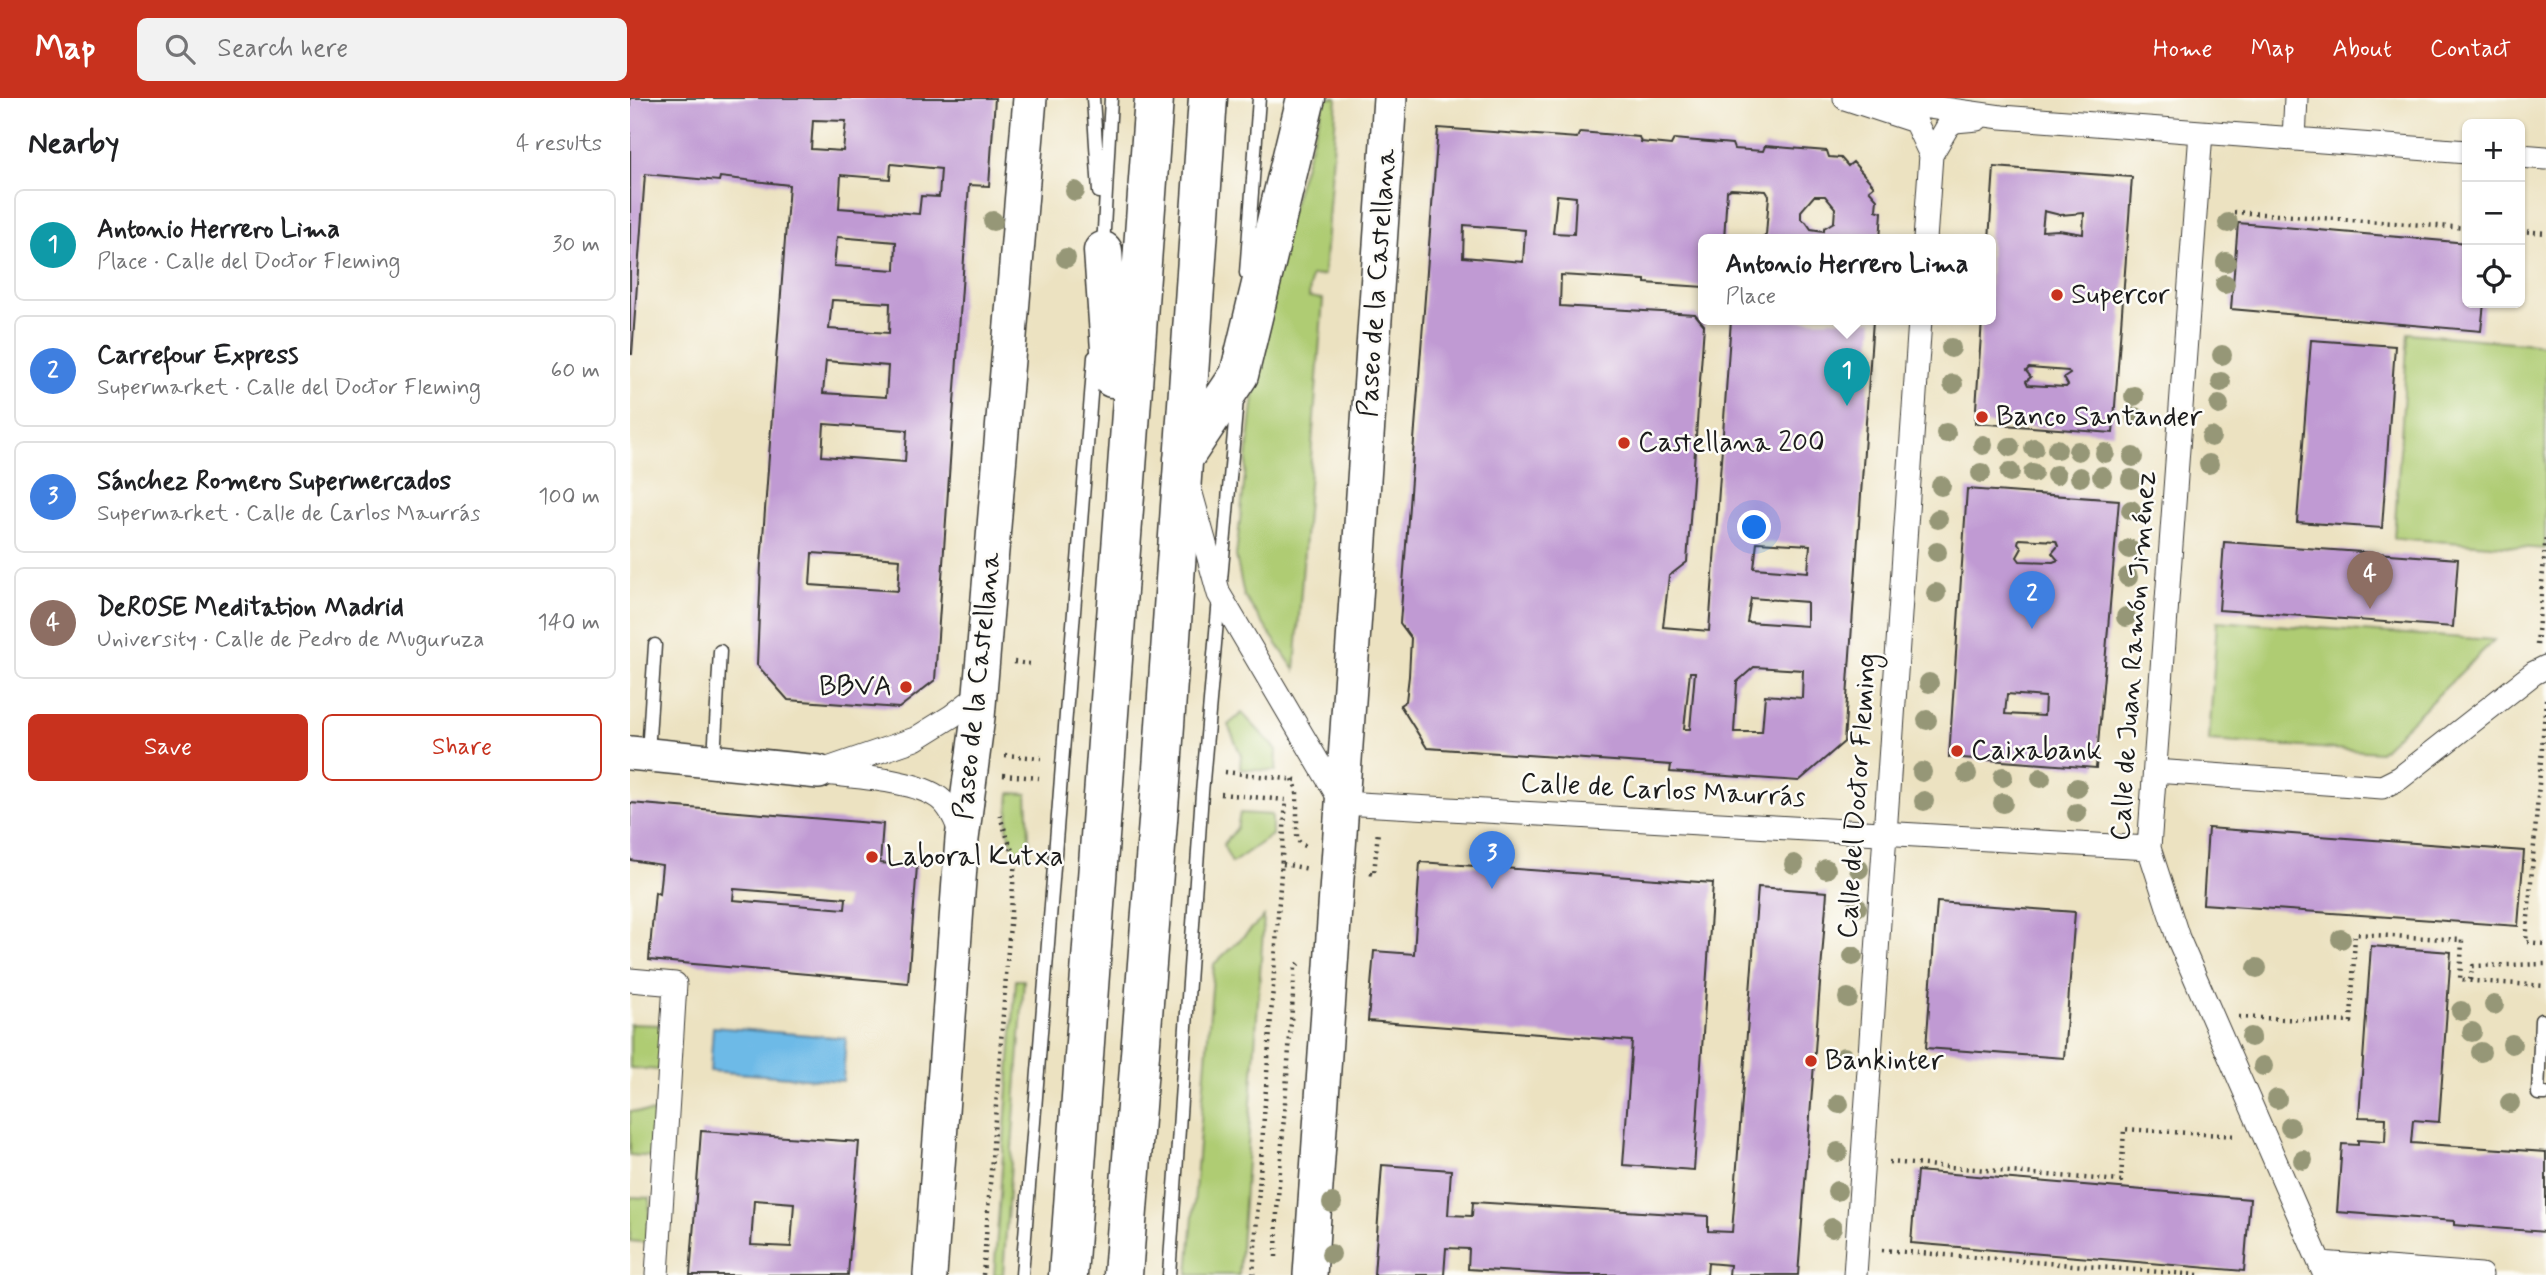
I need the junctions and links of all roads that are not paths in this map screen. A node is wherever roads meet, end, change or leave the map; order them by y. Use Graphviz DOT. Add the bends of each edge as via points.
graph roads {
  1 [pos="1030,98"];
  2 [pos="1093,98"];
  3 [pos="1111,98"];
  4 [pos="1154,98"];
  5 [pos="1208,98"];
  6 [pos="1259,98"];
  7 [pos="1306,98"];
  8 [pos="1390,98"];
  9 [pos="1844,98"];
  10 [pos="1865,98"];
  11 [pos="2297,98"];
  12 [pos="2001,117"];
  13 [pos="2201,132"];
  14 [pos="2294,139"];
  15 [pos="2462,152"];
  16 [pos="1931,155"];
  17 [pos="2525,156"];
  18 [pos="2546,158"];
  19 [pos="1925,234"];
  20 [pos="1103,251"];
  21 [pos="1920,325"];
  22 [pos="1096,334"];
  23 [pos="1094,348"];
  24 [pos="1239,375"];
  25 [pos="1128,434"];
  26 [pos="1182,460"];
  27 [pos="1219,594"];
  28 [pos="655,645"];
  29 [pos="720,651"];
  30 [pos="2540,670"];
  31 [pos="980,694"];
  32 [pos="639,753"];
  33 [pos="714,761"];
  34 [pos="2155,771"];
  35 [pos="819,772"];
  36 [pos="1342,803"];
  37 [pos="1885,833"];
  38 [pos="962,839"];
  39 [pos="2148,848"];
  40 [pos="630,980"];
  41 [pos="2541,1020"];
  42 [pos="2546,1094"];
  43 [pos="2322,1269"];
  44 [pos="657,1275"];
  45 [pos="930,1275"];
  46 [pos="1022,1275"];
  47 [pos="1068,1275"];
  48 [pos="1123,1275"];
  49 [pos="1169,1275"];
  50 [pos="1310,1275"];
  51 [pos="1855,1275"];
  52 [pos="2481,1275"];
  1 -- 31 [label="main road, Paseo de la Castellana"];
  2 -- 20 [label="lane"];
  3 -- 20 [label="lane"];
  4 -- 25 [label="highway"];
  5 -- 26 [label="highway"];
  6 -- 24 [label="lane"];
  7 -- 24 [label="highway"];
  8 -- 36 [label="main road, Paseo de la Castellana"];
  9 -- 16 [label="street" via="1915,121"];
  10 -- 12 [label="street"];
  11 -- 14 [label="street"];
  12 -- 13 [label="street"];
  12 -- 16 [label="street" via="1955,121"];
  13 -- 14 [label="street"];
  13 -- 34 [label="street, Calle de Juan Ramón Jiménez"];
  14 -- 15 [label="street"];
  16 -- 19 [label="street"];
  17 -- 18 [label="street"];
  20 -- 22 [label="lane"];
  20 -- 25 [label="highway" via="1113,388"];
  21 -- 37 [label="street, Calle del Doctor Fleming"];
  23 -- 46 [label="lane"];
  24 -- 26 [label="highway"];
  24 -- 27 [label="lane"];
  25 -- 47 [label="highway"];
  26 -- 27 [label="street"];
  26 -- 48 [label="highway"];
  27 -- 36 [label="street"];
  27 -- 49 [label="lane"];
  28 -- 32 [label="lane"];
  29 -- 33 [label="lane"];
  30 -- 34 [label="street" via="2382,787"];
  31 -- 35 [label="street" via="915,739"];
  31 -- 38 [label="main road, Paseo de la Castellana"];
  32 -- 33 [label="main road"];
  33 -- 35 [label="main road"];
  34 -- 39 [label="street, Calle de Juan Ramón Jiménez"];
  35 -- 38 [label="street" via="900,784 939,798 956,818"];
  36 -- 37 [label="street, Calle de Carlos Maurrás"];
  36 -- 50 [label="main road, Paseo de la Castellana"];
  37 -- 39 [label="street, Calle de Carlos Maurrás"];
  37 -- 51 [label="street, Calle del Doctor Fleming"];
  38 -- 45 [label="main road, Paseo de la Castellana"];
  39 -- 43 [label="street, Calle de Juan Ramón Jiménez" via="2178,938"];
  40 -- 44 [label="street" via="675,984"];
  41 -- 42 [label="lane" via="2538,1094"];
  43 -- 52 [label="street"];
}
